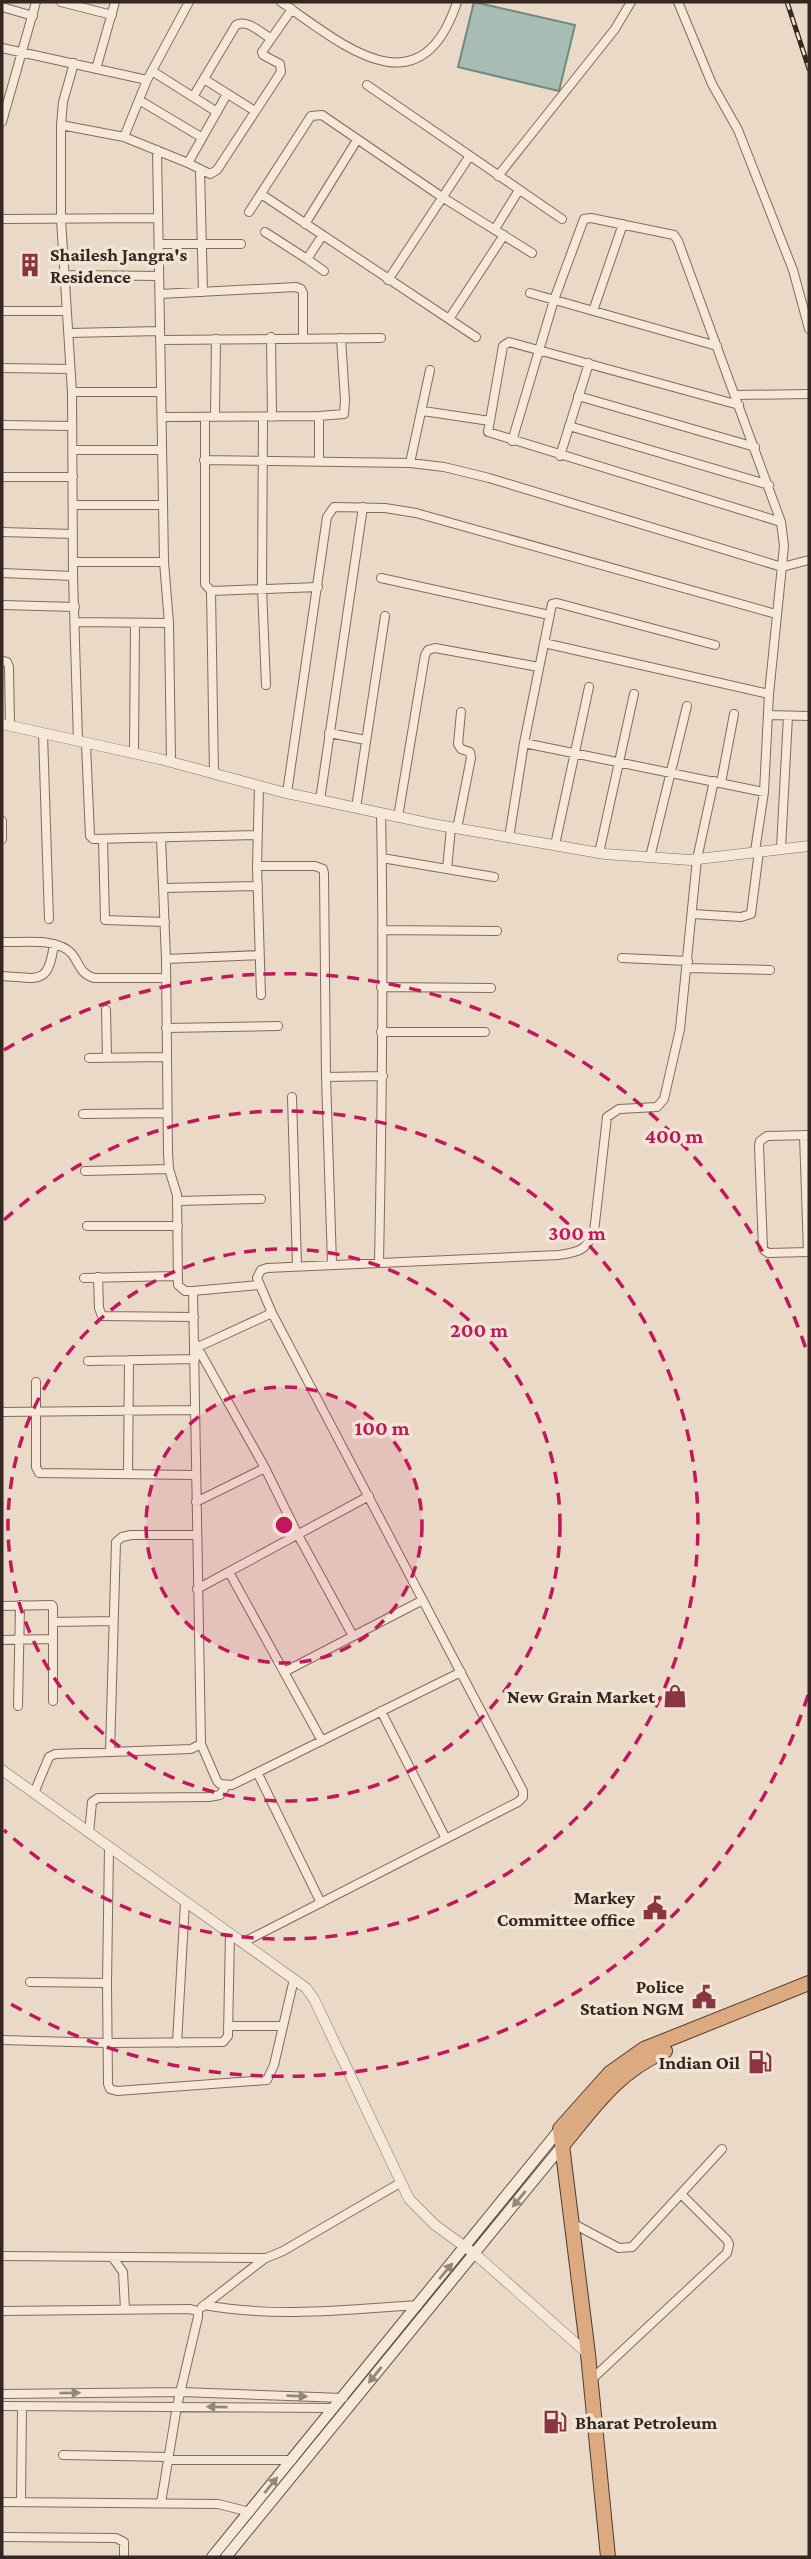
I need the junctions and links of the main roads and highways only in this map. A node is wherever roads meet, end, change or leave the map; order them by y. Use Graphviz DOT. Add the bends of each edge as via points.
graph roads {
  1 [pos="809,1983"];
  2 [pos="809,1993"];
  3 [pos="613,2077"];
  4 [pos="560,2129"];
  5 [pos="562,2146"];
  6 [pos="471,2250"];
  7 [pos="212,2557"];
  8 [pos="226,2557"];
  9 [pos="608,2557"];
  1 -- 3 [label="highway" via="645,2049"];
  2 -- 3 [label="highway"];
  3 -- 4 [label="highway"];
  3 -- 5 [label="highway"];
  4 -- 5 [label="highway"];
  4 -- 6 [label="main road"];
  5 -- 6 [label="main road, one-way"];
  5 -- 9 [label="highway"];
  7 -- 6 [label="main road, one-way" via="418,2305"];
  6 -- 8 [label="main road, one-way"];
}
